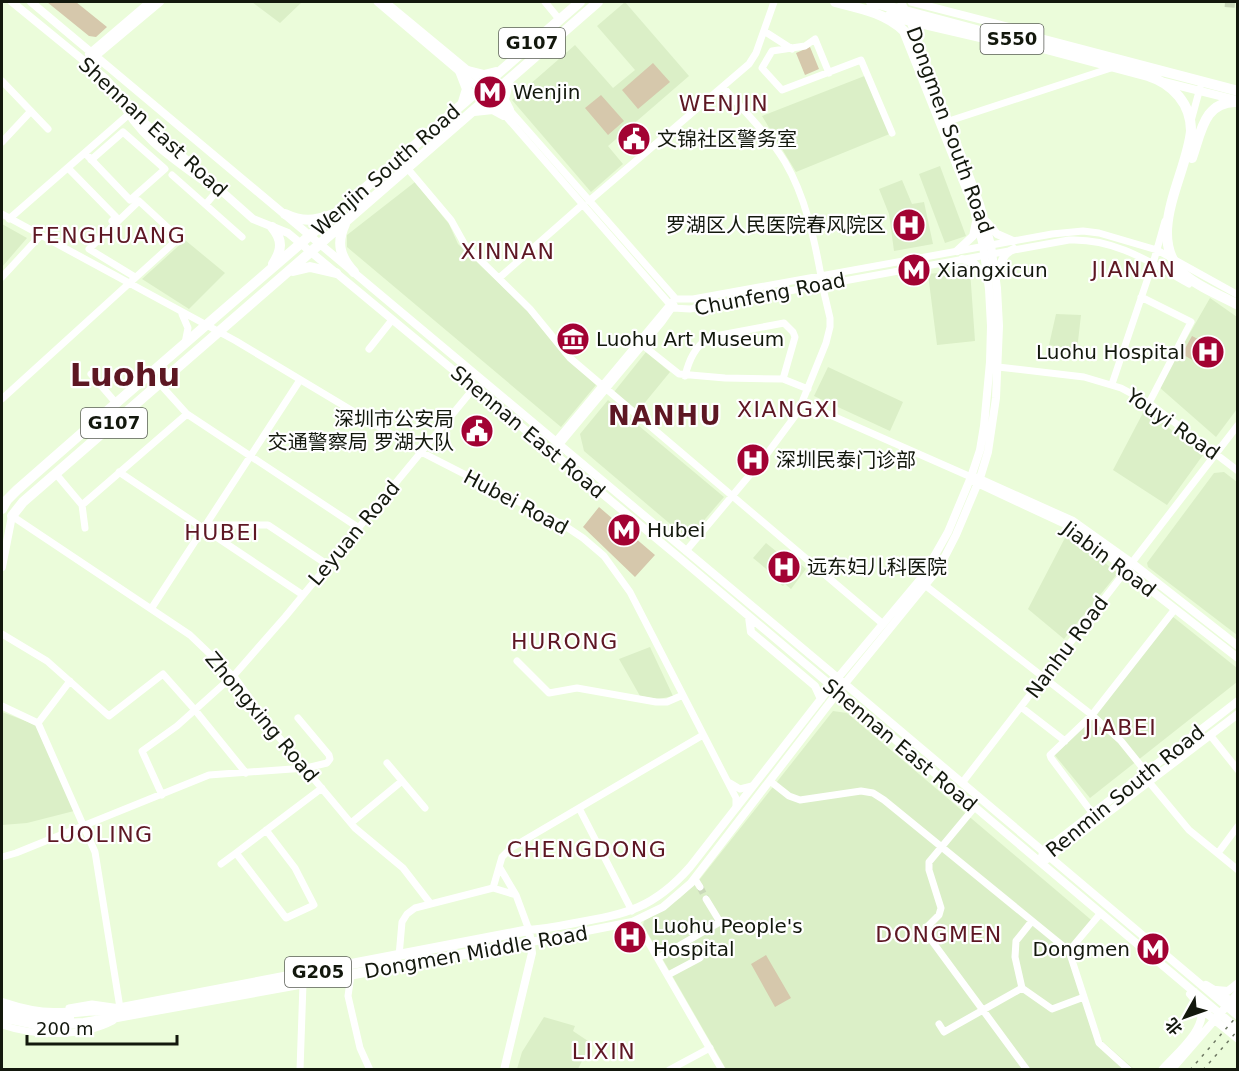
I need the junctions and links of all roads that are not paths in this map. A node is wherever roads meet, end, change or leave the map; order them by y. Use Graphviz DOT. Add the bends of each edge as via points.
graph roads {
  1 [pos="12,2"];
  2 [pos="31,2"];
  3 [pos="150,2"];
  4 [pos="160,2"];
  5 [pos="377,2"];
  6 [pos="386,2"];
  7 [pos="545,2"];
  8 [pos="580,2"];
  9 [pos="598,2"];
  10 [pos="607,2"];
  11 [pos="774,2"];
  12 [pos="836,2"];
  13 [pos="849,2"];
  14 [pos="871,2"];
  15 [pos="899,2"];
  16 [pos="912,2"];
  17 [pos="874,13"];
  18 [pos="896,14"];
  19 [pos="912,15"];
  20 [pos="559,19"];
  21 [pos="764,32"];
  22 [pos="1027,46"];
  23 [pos="792,49"];
  24 [pos="94,54"];
  25 [pos="85,62"];
  26 [pos="504,67"];
  27 [pos="1112,68"];
  28 [pos="519,70"];
  29 [pos="464,71"];
  30 [pos="829,73"];
  31 [pos="510,79"];
  32 [pos="1202,79"];
  33 [pos="2,81"];
  34 [pos="482,86"];
  35 [pos="723,87"];
  36 [pos="1238,89"];
  37 [pos="1199,90"];
  38 [pos="118,91"];
  39 [pos="491,95"];
  40 [pos="1238,101"];
  41 [pos="460,106"];
  42 [pos="32,111"];
  43 [pos="473,111"];
  44 [pos="507,112"];
  45 [pos="128,115"];
  46 [pos="944,121"];
  47 [pos="48,129"];
  48 [pos="892,133"];
  49 [pos="2,142"];
  50 [pos="85,153"];
  51 [pos="91,160"];
  52 [pos="68,168"];
  53 [pos="408,169"];
  54 [pos="959,169"];
  55 [pos="172,175"];
  56 [pos="217,191"];
  57 [pos="229,198"];
  58 [pos="586,203"];
  59 [pos="206,204"];
  60 [pos="1171,211"];
  61 [pos="336,213"];
  62 [pos="2,214"];
  63 [pos="285,214"];
  64 [pos="980,218"];
  65 [pos="9,219"];
  66 [pos="346,222"];
  67 [pos="272,227"];
  68 [pos="310,235"];
  69 [pos="40,236"];
  70 [pos="242,237"];
  71 [pos="300,243"];
  72 [pos="321,244"];
  73 [pos="1013,245"];
  74 [pos="987,250"];
  75 [pos="1157,250"];
  76 [pos="311,252"];
  77 [pos="959,255"];
  78 [pos="77,256"];
  79 [pos="1153,264"];
  80 [pos="269,270"];
  81 [pos="354,272"];
  82 [pos="287,273"];
  83 [pos="336,273"];
  84 [pos="821,276"];
  85 [pos="2,277"];
  86 [pos="135,277"];
  87 [pos="499,279"];
  88 [pos="988,280"];
  89 [pos="128,283"];
  90 [pos="822,284"];
  91 [pos="997,288"];
  92 [pos="1238,295"];
  93 [pos="1141,297"];
  94 [pos="676,299"];
  95 [pos="1238,305"];
  96 [pos="671,307"];
  97 [pos="1238,310"];
  98 [pos="181,312"];
  99 [pos="392,320"];
  100 [pos="206,325"];
  101 [pos="219,332"];
  102 [pos="185,343"];
  103 [pos="640,344"];
  104 [pos="369,349"];
  105 [pos="998,367"];
  106 [pos="91,374"];
  107 [pos="686,375"];
  108 [pos="783,379"];
  109 [pos="300,380"];
  110 [pos="159,383"];
  111 [pos="1112,384"];
  112 [pos="605,387"];
  113 [pos="474,388"];
  114 [pos="808,388"];
  115 [pos="2,399"];
  116 [pos="116,403"];
  117 [pos="803,403"];
  118 [pos="1149,403"];
  119 [pos="187,414"];
  120 [pos="1238,425"];
  121 [pos="558,443"];
  122 [pos="421,452"];
  123 [pos="1216,454"];
  124 [pos="250,456"];
  125 [pos="1238,471"];
  126 [pos="119,472"];
  127 [pos="56,474"];
  128 [pos="976,480"];
  129 [pos="17,490"];
  130 [pos="2,497"];
  131 [pos="732,497"];
  132 [pos="82,505"];
  133 [pos="4,513"];
  134 [pos="204,527"];
  135 [pos="85,528"];
  136 [pos="359,528"];
  137 [pos="687,551"];
  138 [pos="328,565"];
  139 [pos="1130,566"];
  140 [pos="2,567"];
  141 [pos="926,586"];
  142 [pos="303,595"];
  143 [pos="151,609"];
  144 [pos="1175,609"];
  145 [pos="749,617"];
  146 [pos="883,624"];
  147 [pos="2,634"];
  148 [pos="1238,646"];
  149 [pos="1238,658"];
  150 [pos="817,660"];
  151 [pos="517,661"];
  152 [pos="853,667"];
  153 [pos="232,676"];
  154 [pos="1042,678"];
  155 [pos="70,681"];
  156 [pos="841,681"];
  157 [pos="834,689"];
  158 [pos="683,695"];
  159 [pos="859,696"];
  160 [pos="821,699"];
  161 [pos="1238,701"];
  162 [pos="852,705"];
  163 [pos="2,706"];
  164 [pos="1021,707"];
  165 [pos="826,708"];
  166 [pos="195,710"];
  167 [pos="1238,714"];
  168 [pos="1092,715"];
  169 [pos="298,718"];
  170 [pos="38,723"];
  171 [pos="703,735"];
  172 [pos="1210,735"];
  173 [pos="1065,741"];
  174 [pos="387,763"];
  175 [pos="306,768"];
  176 [pos="1238,770"];
  177 [pos="1146,772"];
  178 [pos="246,773"];
  179 [pos="726,779"];
  180 [pos="402,781"];
  181 [pos="770,781"];
  182 [pos="1149,782"];
  183 [pos="962,783"];
  184 [pos="754,784"];
  185 [pos="322,788"];
  186 [pos="162,795"];
  187 [pos="425,808"];
  188 [pos="579,808"];
  189 [pos="735,808"];
  190 [pos="974,808"];
  191 [pos="1092,814"];
  192 [pos="351,823"];
  193 [pos="83,826"];
  194 [pos="1238,826"];
  195 [pos="267,830"];
  196 [pos="940,847"];
  197 [pos="236,853"];
  198 [pos="1218,853"];
  199 [pos="1047,855"];
  200 [pos="2,857"];
  201 [pos="1040,863"];
  202 [pos="220,864"];
  203 [pos="500,868"];
  204 [pos="1238,870"];
  205 [pos="694,879"];
  206 [pos="493,888"];
  207 [pos="700,888"];
  208 [pos="516,895"];
  209 [pos="706,899"];
  210 [pos="430,903"];
  211 [pos="632,911"];
  212 [pos="1100,914"];
  213 [pos="636,921"];
  214 [pos="1032,921"];
  215 [pos="530,936"];
  216 [pos="1069,951"];
  217 [pos="399,956"];
  218 [pos="658,958"];
  219 [pos="700,958"];
  220 [pos="351,975"];
  221 [pos="668,975"];
  222 [pos="1191,977"];
  223 [pos="1181,982"];
  224 [pos="1238,983"];
  225 [pos="301,985"];
  226 [pos="1022,988"];
  227 [pos="1213,989"];
  228 [pos="1238,993"];
  229 [pos="1084,997"];
  230 [pos="2,1004"];
  231 [pos="1200,1007"];
  232 [pos="1238,1007"];
  233 [pos="982,1011"];
  234 [pos="120,1012"];
  235 [pos="1238,1016"];
  236 [pos="2,1017"];
  237 [pos="939,1024"];
  238 [pos="2,1025"];
  239 [pos="1238,1029"];
  240 [pos="1238,1039"];
  241 [pos="710,1047"];
  242 [pos="298,1070"];
  243 [pos="370,1070"];
  244 [pos="499,1070"];
  245 [pos="504,1070"];
  246 [pos="669,1070"];
  247 [pos="722,1070"];
  248 [pos="1027,1070"];
  249 [pos="1129,1070"];
  250 [pos="1162,1070"];
  251 [pos="1171,1070"];
  1 -- 25 [label="main road, Shennan East Road"];
  2 -- 24 [label="main road, Shennan East Road"];
  3 -- 24 [label="main road"];
  4 -- 24 [label="main road"];
  5 -- 29 [label="street, Chunfeng Road"];
  6 -- 29 [label="street, Chunfeng Road"];
  7 -- 20 [label="street"];
  8 -- 20 [label="highway, Wenjin South Road / G107"];
  9 -- 28 [label="highway, Wenjin South Road / G107"];
  10 -- 28 [label="highway"];
  11 -- 21 [label="street"];
  12 -- 17 [label="highway"];
  13 -- 18 [label="main road"];
  13 -- 19 [label="highway"];
  14 -- 19 [label="highway, S550"];
  15 -- 18 [label="main road, Dongmen South Road"];
  15 -- 19 [label="main road, Dongmen South Road"];
  15 -- 36 [label="highway, S550"];
  16 -- 32 [label="main road"];
  17 -- 22 [label="highway"];
  17 -- 46 [label="highway" via="904,31"];
  18 -- 19 [label="main road"];
  18 -- 54 [label="main road, Dongmen South Road" via="938,130"];
  19 -- 22 [label="main road"];
  19 -- 46 [label="main road, Dongmen South Road"];
  19 -- 60 [label="highway, S550" via="1168,85 1186,107 1191,131"];
  20 -- 26 [label="highway, Wenjin South Road / G107"];
  21 -- 23 [label="street"];
  21 -- 35 [label="street" via="749,64"];
  22 -- 27 [label="main road"];
  23 -- 30 [label="street" via="815,39"];
  23 -- 30 [label="street" via="772,51 762,68 782,90"];
  24 -- 25 [label="main road"];
  24 -- 63 [label="main road, Shennan East Road"];
  25 -- 38 [label="main road, Shennan East Road"];
  26 -- 29 [label="highway" via="484,75"];
  26 -- 34 [label="highway, Wenjin South Road / G107"];
  27 -- 37 [label="main road"];
  27 -- 46 [label="street"];
  28 -- 31 [label="highway, Wenjin South Road / G107"];
  29 -- 34 [label="street, Chunfeng Road"];
  29 -- 41 [label="highway" via="467,89"];
  30 -- 48 [label="street" via="861,60"];
  31 -- 39 [label="highway, Wenjin South Road / G107"];
  31 -- 44 [label="highway" via="504,95"];
  32 -- 36 [label="main road"];
  32 -- 37 [label="street"];
  33 -- 42 [label="street"];
  34 -- 39 [label="street, Chunfeng Road"];
  34 -- 41 [label="highway, Wenjin South Road / G107"];
  35 -- 58 [label="street"];
  35 -- 84 [label="street" via="771,142 793,177"];
  37 -- 40 [label="main road"];
  37 -- 75 [label="street"];
  38 -- 45 [label="main road"];
  38 -- 57 [label="main road, Shennan East Road" via="142,120"];
  39 -- 43 [label="highway, Wenjin South Road / G107"];
  39 -- 44 [label="street, Chunfeng Road"];
  40 -- 60 [label="highway" via="1218,105 1205,119"];
  41 -- 61 [label="highway, Wenjin South Road / G107"];
  42 -- 47 [label="street"];
  42 -- 49 [label="street"];
  43 -- 44 [label="highway"];
  43 -- 53 [label="highway, Wenjin South Road / G107"];
  44 -- 58 [label="street, Chunfeng Road"];
  45 -- 50 [label="street"];
  45 -- 56 [label="main road" via="182,166"];
  46 -- 54 [label="highway"];
  46 -- 64 [label="main road, Dongmen South Road"];
  50 -- 51 [label="street"];
  50 -- 52 [label="street"];
  51 -- 51 [label="street" via="130,201 165,169 123,132"];
  52 -- 65 [label="street"];
  52 -- 78 [label="street" via="116,217"];
  53 -- 66 [label="highway, Wenjin South Road / G107"];
  53 -- 87 [label="street" via="451,219 465,245"];
  54 -- 64 [label="main road, Dongmen South Road"];
  55 -- 59 [label="street"];
  56 -- 57 [label="main road"];
  56 -- 59 [label="street"];
  57 -- 67 [label="main road, Shennan East Road" via="252,219"];
  58 -- 87 [label="street"];
  58 -- 94 [label="street, Chunfeng Road"];
  58 -- 96 [label="street, Chunfeng Road"];
  59 -- 70 [label="street"];
  60 -- 95 [label="highway, S550" via="1167,240 1176,265 1194,281"];
  61 -- 63 [label="highway" via="312,221"];
  61 -- 68 [label="highway, Wenjin South Road / G107"];
  62 -- 65 [label="street, Hubei Road"];
  63 -- 68 [label="main road, Shennan East Road"];
  64 -- 73 [label="main road"];
  64 -- 74 [label="main road, Dongmen South Road"];
  64 -- 77 [label="main road"];
  65 -- 69 [label="street, Hubei Road"];
  66 -- 72 [label="highway, Wenjin South Road / G107"];
  66 -- 81 [label="highway" via="340,247"];
  67 -- 71 [label="main road, Shennan East Road"];
  67 -- 80 [label="highway" via="281,248"];
  68 -- 71 [label="highway, Wenjin South Road / G107"];
  68 -- 72 [label="main road, Shennan East Road"];
  69 -- 78 [label="street, Hubei Road"];
  69 -- 85 [label="street"];
  71 -- 76 [label="main road, Shennan East Road"];
  71 -- 80 [label="highway, G107"];
  72 -- 76 [label="highway, Wenjin South Road / G107"];
  72 -- 81 [label="main road, Shennan East Road"];
  73 -- 74 [label="street, Chunfeng Road"];
  73 -- 75 [label="street, Chunfeng Road" via="1052,234 1083,231"];
  73 -- 79 [label="street, Chunfeng Road" via="1098,241 1130,251"];
  73 -- 91 [label="main road" via="1001,260"];
  74 -- 77 [label="street, Chunfeng Road"];
  74 -- 88 [label="main road, Dongmen South Road"];
  74 -- 91 [label="main road, Dongmen South Road"];
  75 -- 79 [label="street"];
  75 -- 92 [label="street, Chunfeng Road"];
  76 -- 82 [label="highway, G107"];
  76 -- 83 [label="main road, Shennan East Road"];
  77 -- 84 [label="street, Chunfeng Road"];
  77 -- 88 [label="main road" via="974,263"];
  77 -- 90 [label="street, Chunfeng Road"];
  78 -- 89 [label="street, Hubei Road"];
  79 -- 93 [label="street"];
  79 -- 97 [label="street, Chunfeng Road"];
  80 -- 100 [label="highway, G107"];
  81 -- 121 [label="main road, Shennan East Road"];
  82 -- 83 [label="highway" via="310,267"];
  82 -- 101 [label="highway, G107"];
  83 -- 99 [label="main road, Shennan East Road"];
  84 -- 94 [label="street, Chunfeng Road"];
  86 -- 86 [label="street" via="179,238 139,201 89,249"];
  86 -- 89 [label="street"];
  87 -- 112 [label="street" via="530,309 566,354"];
  88 -- 128 [label="main road, Dongmen South Road" via="988,397"];
  89 -- 98 [label="street, Hubei Road"];
  89 -- 115 [label="street"];
  90 -- 96 [label="street, Chunfeng Road" via="690,309"];
  90 -- 114 [label="street" via="830,327"];
  91 -- 105 [label="main road, Dongmen South Road"];
  93 -- 111 [label="street"];
  93 -- 118 [label="street" via="1191,322"];
  94 -- 96 [label="street"];
  96 -- 103 [label="street"];
  98 -- 100 [label="street, Hubei Road"];
  98 -- 102 [label="street" via="187,324"];
  99 -- 104 [label="street"];
  99 -- 113 [label="main road, Shennan East Road"];
  100 -- 101 [label="street, Hubei Road"];
  100 -- 102 [label="highway, G107"];
  101 -- 109 [label="street, Hubei Road"];
  101 -- 110 [label="highway, G107"];
  102 -- 116 [label="highway, G107"];
  103 -- 107 [label="street"];
  103 -- 112 [label="street"];
  105 -- 111 [label="street, Youyi Road"];
  105 -- 128 [label="main road, Dongmen South Road" via="991,435"];
  106 -- 116 [label="street"];
  107 -- 108 [label="street"];
  107 -- 108 [label="street" via="696,349 710,337 784,323 795,337"];
  108 -- 114 [label="street"];
  109 -- 122 [label="street, Hubei Road"];
  109 -- 124 [label="street"];
  110 -- 119 [label="street"];
  110 -- 127 [label="highway, G107"];
  111 -- 118 [label="street, Youyi Road"];
  112 -- 121 [label="street"];
  112 -- 131 [label="street"];
  113 -- 122 [label="street, Leyuan Road"];
  113 -- 145 [label="main road, Shennan East Road"];
  114 -- 117 [label="street"];
  116 -- 129 [label="highway, G107"];
  117 -- 128 [label="street, Jiabin Road"];
  117 -- 131 [label="street"];
  118 -- 123 [label="street, Youyi Road"];
  119 -- 124 [label="street"];
  119 -- 126 [label="street"];
  120 -- 123 [label="street, Nanhu Road"];
  121 -- 137 [label="main road, Shennan East Road"];
  122 -- 136 [label="street, Leyuan Road"];
  122 -- 158 [label="street, Hubei Road" via="551,518 604,556 630,592"];
  123 -- 125 [label="street, Youyi Road"];
  123 -- 139 [label="street, Nanhu Road"];
  124 -- 134 [label="street"];
  124 -- 136 [label="street"];
  126 -- 132 [label="street"];
  126 -- 134 [label="street"];
  127 -- 132 [label="street"];
  127 -- 133 [label="highway, G107"];
  128 -- 139 [label="main road, Jiabin Road" via="1066,517"];
  128 -- 141 [label="main road, Dongmen South Road" via="948,553"];
  128 -- 146 [label="main road, Dongmen South Road" via="932,562"];
  129 -- 130 [label="highway"];
  129 -- 133 [label="highway, G107" via="7,500"];
  131 -- 137 [label="street"];
  131 -- 146 [label="street"];
  132 -- 135 [label="street"];
  133 -- 140 [label="main road"];
  133 -- 143 [label="street, Zhongxing Road"];
  134 -- 138 [label="street" via="268,525"];
  134 -- 142 [label="street"];
  134 -- 143 [label="street"];
  136 -- 138 [label="street, Leyuan Road"];
  137 -- 150 [label="main road, Shennan East Road"];
  138 -- 142 [label="street, Leyuan Road"];
  139 -- 144 [label="main road, Jiabin Road" via="1139,581"];
  139 -- 148 [label="main road, Jiabin Road"];
  139 -- 154 [label="street, Nanhu Road"];
  141 -- 152 [label="main road, Dongmen South Road"];
  141 -- 154 [label="street"];
  142 -- 153 [label="street, Leyuan Road"];
  143 -- 153 [label="street, Zhongxing Road" via="190,635"];
  144 -- 149 [label="main road, Jiabin Road"];
  144 -- 168 [label="street"];
  145 -- 157 [label="main road, Shennan East Road"];
  145 -- 160 [label="main road" via="751,632 815,686"];
  146 -- 152 [label="main road, Dongmen South Road"];
  147 -- 155 [label="street" via="47,661"];
  150 -- 152 [label="main road" via="831,666"];
  150 -- 156 [label="main road, Shennan East Road"];
  151 -- 158 [label="street" via="549,693 577,688 656,702"];
  152 -- 156 [label="main road, Dongmen South Road"];
  152 -- 159 [label="main road" via="854,688"];
  153 -- 166 [label="street, Leyuan Road"];
  153 -- 175 [label="street, Zhongxing Road"];
  154 -- 164 [label="street, Nanhu Road"];
  154 -- 168 [label="street"];
  155 -- 166 [label="street" via="109,716 163,674"];
  155 -- 170 [label="street"];
  156 -- 157 [label="main road, Dongmen Middle Road"];
  156 -- 159 [label="main road, Shennan East Road"];
  157 -- 160 [label="main road, Dongmen Middle Road"];
  157 -- 162 [label="main road, Shennan East Road"];
  157 -- 165 [label="main road, Dongmen Middle Road"];
  158 -- 171 [label="street, Hubei Road"];
  159 -- 183 [label="main road, Shennan East Road"];
  160 -- 184 [label="main road, Dongmen Middle Road"];
  161 -- 177 [label="main road, Renmin South Road"];
  162 -- 165 [label="main road"];
  162 -- 190 [label="main road, Shennan East Road"];
  163 -- 170 [label="street"];
  164 -- 173 [label="street"];
  164 -- 183 [label="street, Nanhu Road"];
  165 -- 181 [label="main road, Dongmen Middle Road"];
  166 -- 178 [label="street"];
  166 -- 186 [label="street, Leyuan Road" via="142,750"];
  167 -- 172 [label="main road, Renmin South Road"];
  168 -- 173 [label="street"];
  168 -- 177 [label="street" via="1121,741"];
  169 -- 175 [label="street" via="330,759"];
  170 -- 193 [label="street"];
  171 -- 179 [label="street, Hubei Road"];
  171 -- 188 [label="street"];
  172 -- 176 [label="street"];
  172 -- 182 [label="main road, Renmin South Road"];
  173 -- 191 [label="street" via="1050,759"];
  174 -- 180 [label="street"];
  175 -- 178 [label="street"];
  175 -- 185 [label="street, Zhongxing Road"];
  177 -- 191 [label="main road, Renmin South Road"];
  178 -- 186 [label="street" via="209,776"];
  179 -- 184 [label="street" via="740,789"];
  179 -- 189 [label="street, Hubei Road" via="737,800"];
  180 -- 187 [label="street"];
  180 -- 192 [label="street"];
  181 -- 196 [label="street" via="800,800 856,791 873,793"];
  181 -- 205 [label="main road, Dongmen Middle Road"];
  182 -- 198 [label="street" via="1189,830"];
  182 -- 199 [label="main road, Renmin South Road"];
  183 -- 199 [label="main road, Shennan East Road"];
  184 -- 189 [label="main road, Dongmen Middle Road"];
  185 -- 192 [label="street, Zhongxing Road"];
  185 -- 195 [label="street"];
  186 -- 193 [label="street"];
  188 -- 203 [label="street" via="510,849"];
  188 -- 211 [label="street"];
  189 -- 211 [label="main road, Dongmen Middle Road" via="682,877 658,897"];
  190 -- 196 [label="street"];
  190 -- 201 [label="main road, Shennan East Road"];
  191 -- 199 [label="main road, Renmin South Road"];
  192 -- 210 [label="street, Zhongxing Road" via="403,868"];
  193 -- 200 [label="street"];
  193 -- 234 [label="street" via="95,852"];
  194 -- 198 [label="street"];
  195 -- 197 [label="street"];
  195 -- 197 [label="street" via="295,868 314,905 286,918"];
  196 -- 214 [label="street"];
  196 -- 233 [label="street" via="928,866 941,908 927,932"];
  197 -- 202 [label="street"];
  198 -- 204 [label="street"];
  199 -- 201 [label="main road, Renmin South Road"];
  199 -- 222 [label="main road, Shennan East Road"];
  201 -- 212 [label="main road, Shennan East Road"];
  203 -- 206 [label="street"];
  203 -- 208 [label="street"];
  205 -- 207 [label="street"];
  205 -- 213 [label="main road, Dongmen Middle Road" via="663,907"];
  206 -- 208 [label="street"];
  206 -- 210 [label="street"];
  208 -- 215 [label="street"];
  209 -- 218 [label="street" via="720,922"];
  210 -- 217 [label="street" via="403,918"];
  211 -- 215 [label="main road, Dongmen Middle Road"];
  212 -- 216 [label="street"];
  212 -- 223 [label="main road, Shennan East Road"];
  213 -- 215 [label="main road, Dongmen Middle Road"];
  213 -- 218 [label="street"];
  214 -- 216 [label="street"];
  214 -- 226 [label="street" via="1016,941 1015,957"];
  215 -- 217 [label="highway, Dongmen Middle Road / G205" via="500,934"];
  215 -- 220 [label="highway, Dongmen Middle Road / G205"];
  215 -- 244 [label="main road"];
  215 -- 245 [label="main road" via="532,953"];
  216 -- 229 [label="street"];
  217 -- 234 [label="highway, Dongmen Middle Road / G205"];
  218 -- 221 [label="street"];
  219 -- 221 [label="street"];
  220 -- 225 [label="highway, Dongmen Middle Road / G205"];
  220 -- 243 [label="street" via="348,996 360,1048"];
  221 -- 241 [label="street"];
  222 -- 227 [label="main road"];
  222 -- 235 [label="main road, Shennan East Road"];
  223 -- 231 [label="main road"];
  223 -- 239 [label="main road, Shennan East Road"];
  224 -- 227 [label="main road" via="1228,991"];
  225 -- 234 [label="highway, Dongmen Middle Road / G205"];
  225 -- 242 [label="street"];
  226 -- 229 [label="street" via="1052,1009"];
  226 -- 233 [label="street"];
  227 -- 232 [label="main road"];
  228 -- 251 [label="main road"];
  229 -- 249 [label="street" via="1099,1042"];
  230 -- 234 [label="highway, Dongmen Middle Road / G205" via="48,1013"];
  230 -- 234 [label="street" via="57,1009 92,1004"];
  231 -- 240 [label="main road"];
  231 -- 250 [label="main road" via="1201,1024"];
  233 -- 237 [label="street" via="944,1032"];
  233 -- 248 [label="street"];
  234 -- 236 [label="highway, Dongmen Middle Road / G205" via="59,1025"];
  234 -- 238 [label="street" via="104,1026 65,1032 36,1032"];
  241 -- 246 [label="street"];
  241 -- 247 [label="street"];
}
